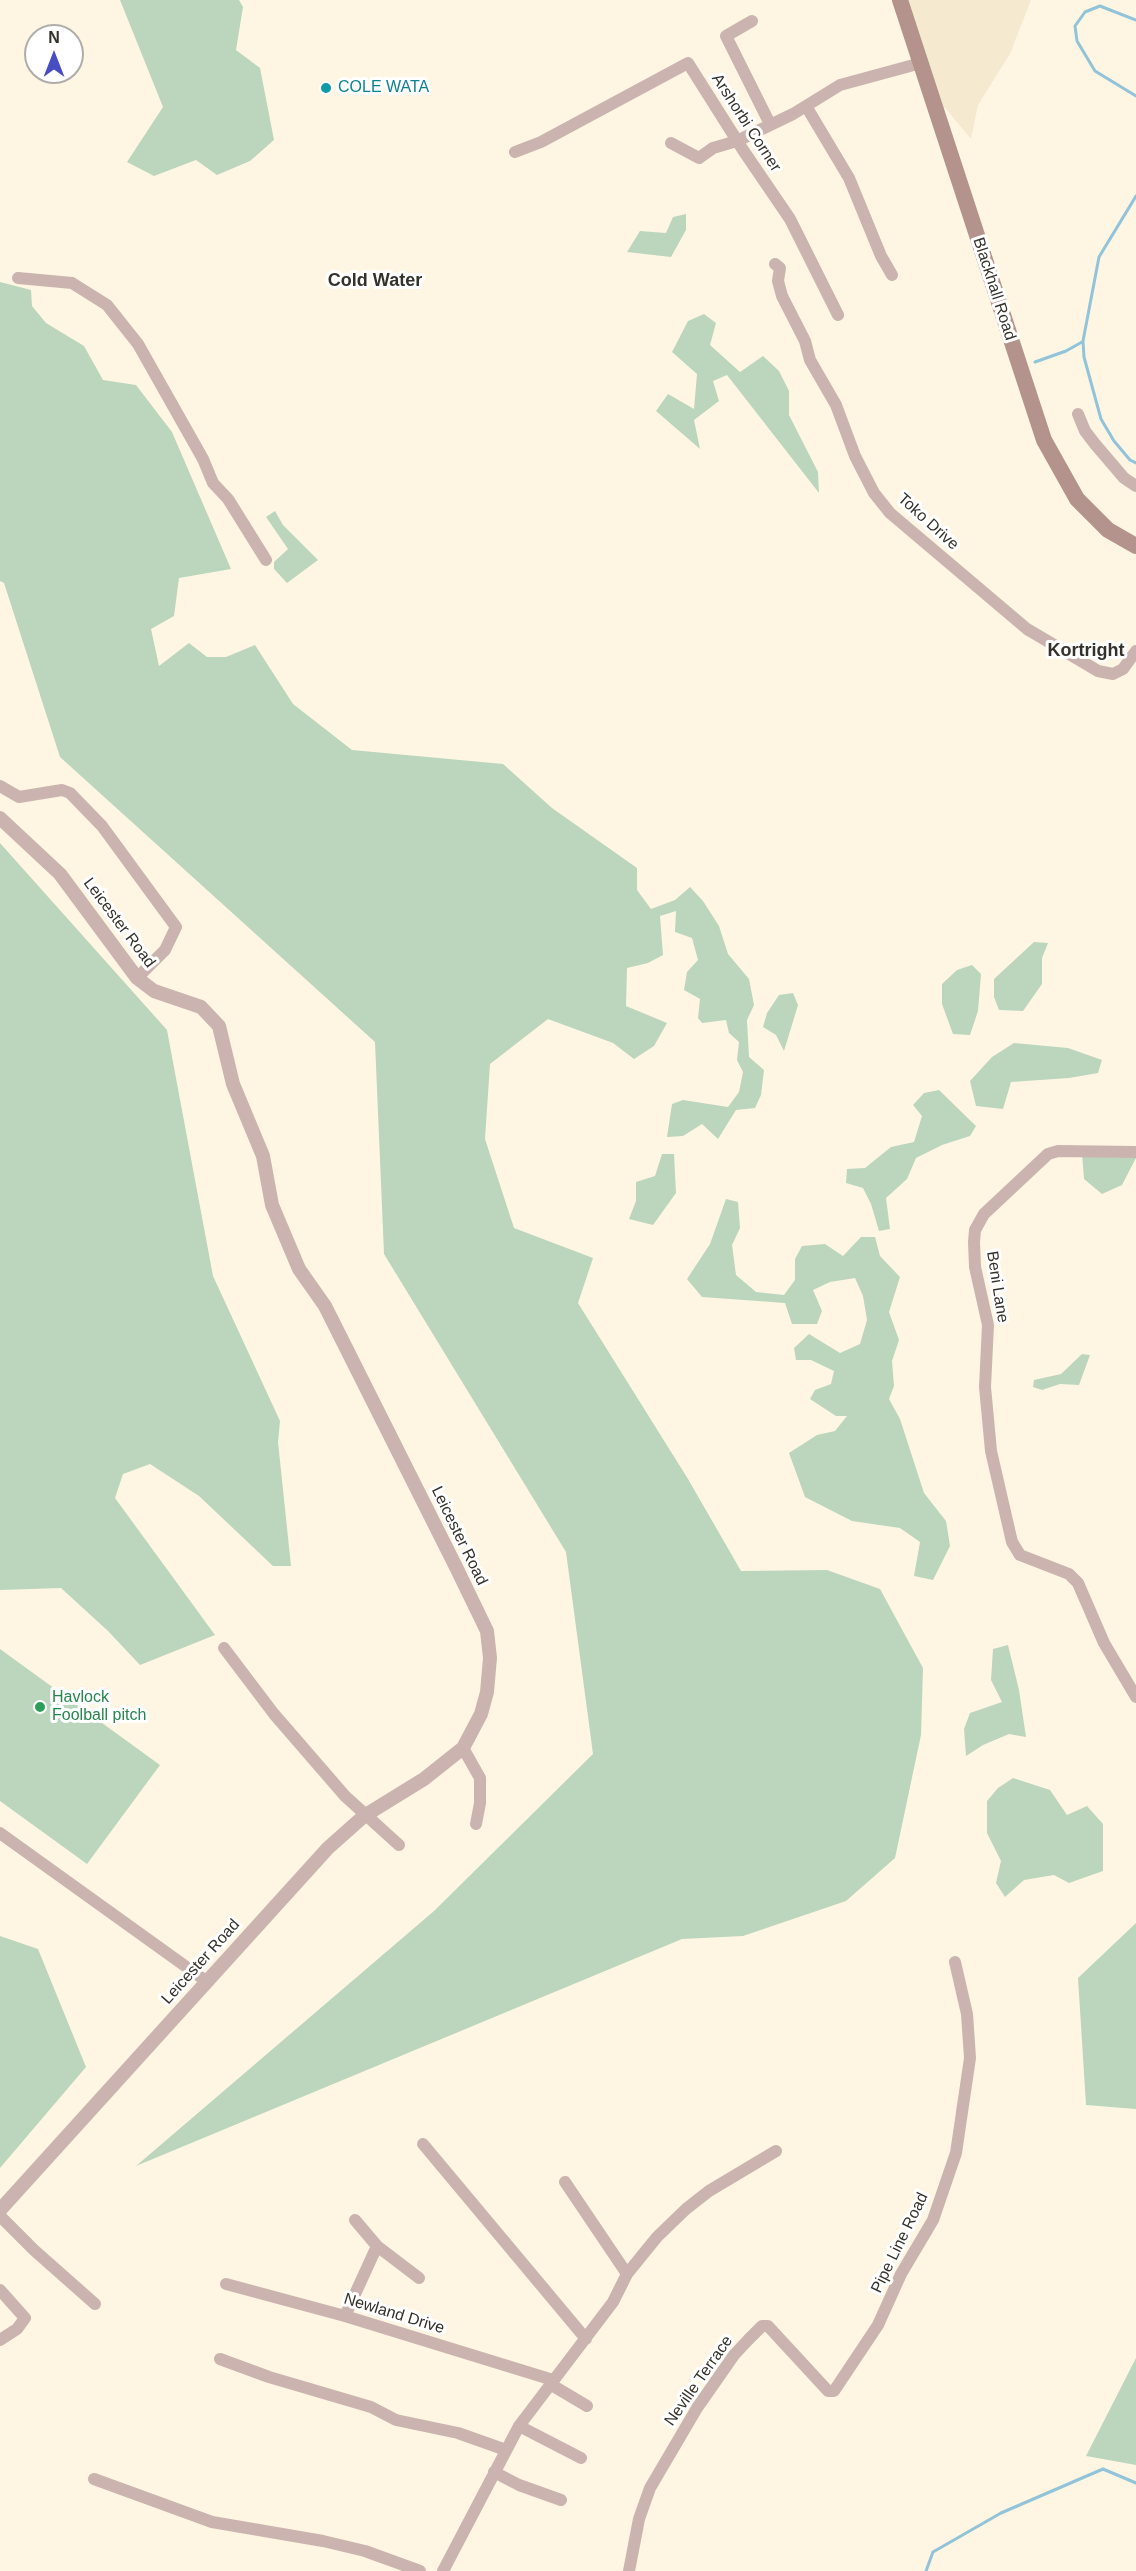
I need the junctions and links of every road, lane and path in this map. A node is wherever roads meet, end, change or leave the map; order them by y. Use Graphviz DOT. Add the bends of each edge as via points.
graph roads {
  1 [pos="900,0"];
  2 [pos="752,21"];
  3 [pos="921,63"];
  4 [pos="806,106"];
  5 [pos="770,124"];
  6 [pos="737,141"];
  7 [pos="670,143"];
  8 [pos="515,152"];
  9 [pos="775,264"];
  10 [pos="892,275"];
  11 [pos="18,278"];
  12 [pos="838,315"];
  13 [pos="1078,414"];
  14 [pos="1136,486"];
  15 [pos="1136,546"];
  16 [pos="266,560"];
  17 [pos="1136,651"];
  18 [pos="0,786"];
  19 [pos="0,818"];
  20 [pos="137,978"];
  21 [pos="1136,1152"];
  22 [pos="224,1648"];
  23 [pos="1136,1697"];
  24 [pos="463,1748"];
  25 [pos="364,1816"];
  26 [pos="476,1824"];
  27 [pos="0,1833"];
  28 [pos="399,1845"];
  29 [pos="954,1962"];
  30 [pos="206,1982"];
  31 [pos="423,2144"];
  32 [pos="776,2151"];
  33 [pos="565,2182"];
  34 [pos="0,2210"];
  35 [pos="0,2216"];
  36 [pos="355,2220"];
  37 [pos="378,2246"];
  38 [pos="627,2274"];
  39 [pos="419,2278"];
  40 [pos="226,2284"];
  41 [pos="0,2290"];
  42 [pos="95,2304"];
  43 [pos="883,2314"];
  44 [pos="345,2316"];
  45 [pos="586,2339"];
  46 [pos="0,2340"];
  47 [pos="220,2359"];
  48 [pos="551,2382"];
  49 [pos="587,2406"];
  50 [pos="519,2426"];
  51 [pos="506,2450"];
  52 [pos="581,2458"];
  53 [pos="494,2472"];
  54 [pos="94,2479"];
  55 [pos="561,2500"];
  56 [pos="420,2571"];
  57 [pos="443,2571"];
  58 [pos="629,2571"];
  1 -- 3 [label="main road, Blackhall Road"];
  2 -- 5 [label="street" via="726,36"];
  3 -- 4 [label="street" via="840,85"];
  3 -- 15 [label="main road, Blackhall Road" via="1044,440 1077,499 1108,530"];
  4 -- 5 [label="street"];
  4 -- 10 [label="street" via="849,178"];
  5 -- 6 [label="street"];
  6 -- 7 [label="street" via="713,148 699,158"];
  6 -- 8 [label="street, Arshorbi Corner" via="688,63"];
  6 -- 12 [label="street, Arshorbi Corner" via="790,219"];
  9 -- 17 [label="street, Toko Drive" via="780,267 782,296 805,341 810,360 836,405 874,493 890,513 1027,629 1098,671 1113,674 1123,669"];
  11 -- 16 [label="street" via="72,283 107,305 138,344 213,483 228,499"];
  13 -- 14 [label="street" via="1095,444"];
  18 -- 20 [label="street" via="19,797 62,790 70,793 102,826 176,927 165,950"];
  19 -- 20 [label="street, Leicester Road" via="60,874"];
  20 -- 24 [label="street, Leicester Road" via="154,991 201,1007 219,1026 233,1084 263,1156 272,1205 298,1269 337,1329 483,1624 490,1647 487,1692 477,1725"];
  21 -- 23 [label="street, Beni Lane" via="1048,1154 999,1198 975,1230 975,1267 988,1325 985,1387 991,1451 1012,1542 1020,1555 1069,1574 1078,1583 1104,1643"];
  22 -- 25 [label="street" via="274,1714"];
  24 -- 25 [label="street, Leicester Road" via="424,1779"];
  24 -- 26 [label="street" via="480,1778"];
  25 -- 28 [label="street"];
  25 -- 30 [label="street, Leicester Road" via="308,1869"];
  27 -- 30 [label="street"];
  29 -- 43 [label="street, Pipe Line Road" via="969,2038 964,2117 933,2220"];
  30 -- 34 [label="street, Leicester Road"];
  31 -- 45 [label="street"];
  32 -- 38 [label="street" via="686,2209"];
  33 -- 38 [label="street"];
  35 -- 42 [label="street"];
  36 -- 37 [label="street"];
  37 -- 39 [label="street"];
  37 -- 44 [label="street"];
  38 -- 45 [label="street" via="613,2302"];
  40 -- 44 [label="street, Newland Drive"];
  41 -- 46 [label="street" via="26,2318"];
  43 -- 58 [label="street, Neville Terrace" via="834,2391 828,2391 768,2326 762,2326 748,2340 697,2408 650,2488 639,2519"];
  44 -- 48 [label="street, Newland Drive"];
  45 -- 48 [label="street"];
  47 -- 51 [label="street" via="371,2407 396,2420 458,2433"];
  48 -- 49 [label="street, Newland Drive"];
  48 -- 50 [label="street"];
  50 -- 51 [label="street"];
  50 -- 52 [label="street"];
  51 -- 53 [label="street"];
  53 -- 55 [label="street"];
  53 -- 57 [label="street"];
  54 -- 56 [label="street" via="212,2522 323,2541"];
}
